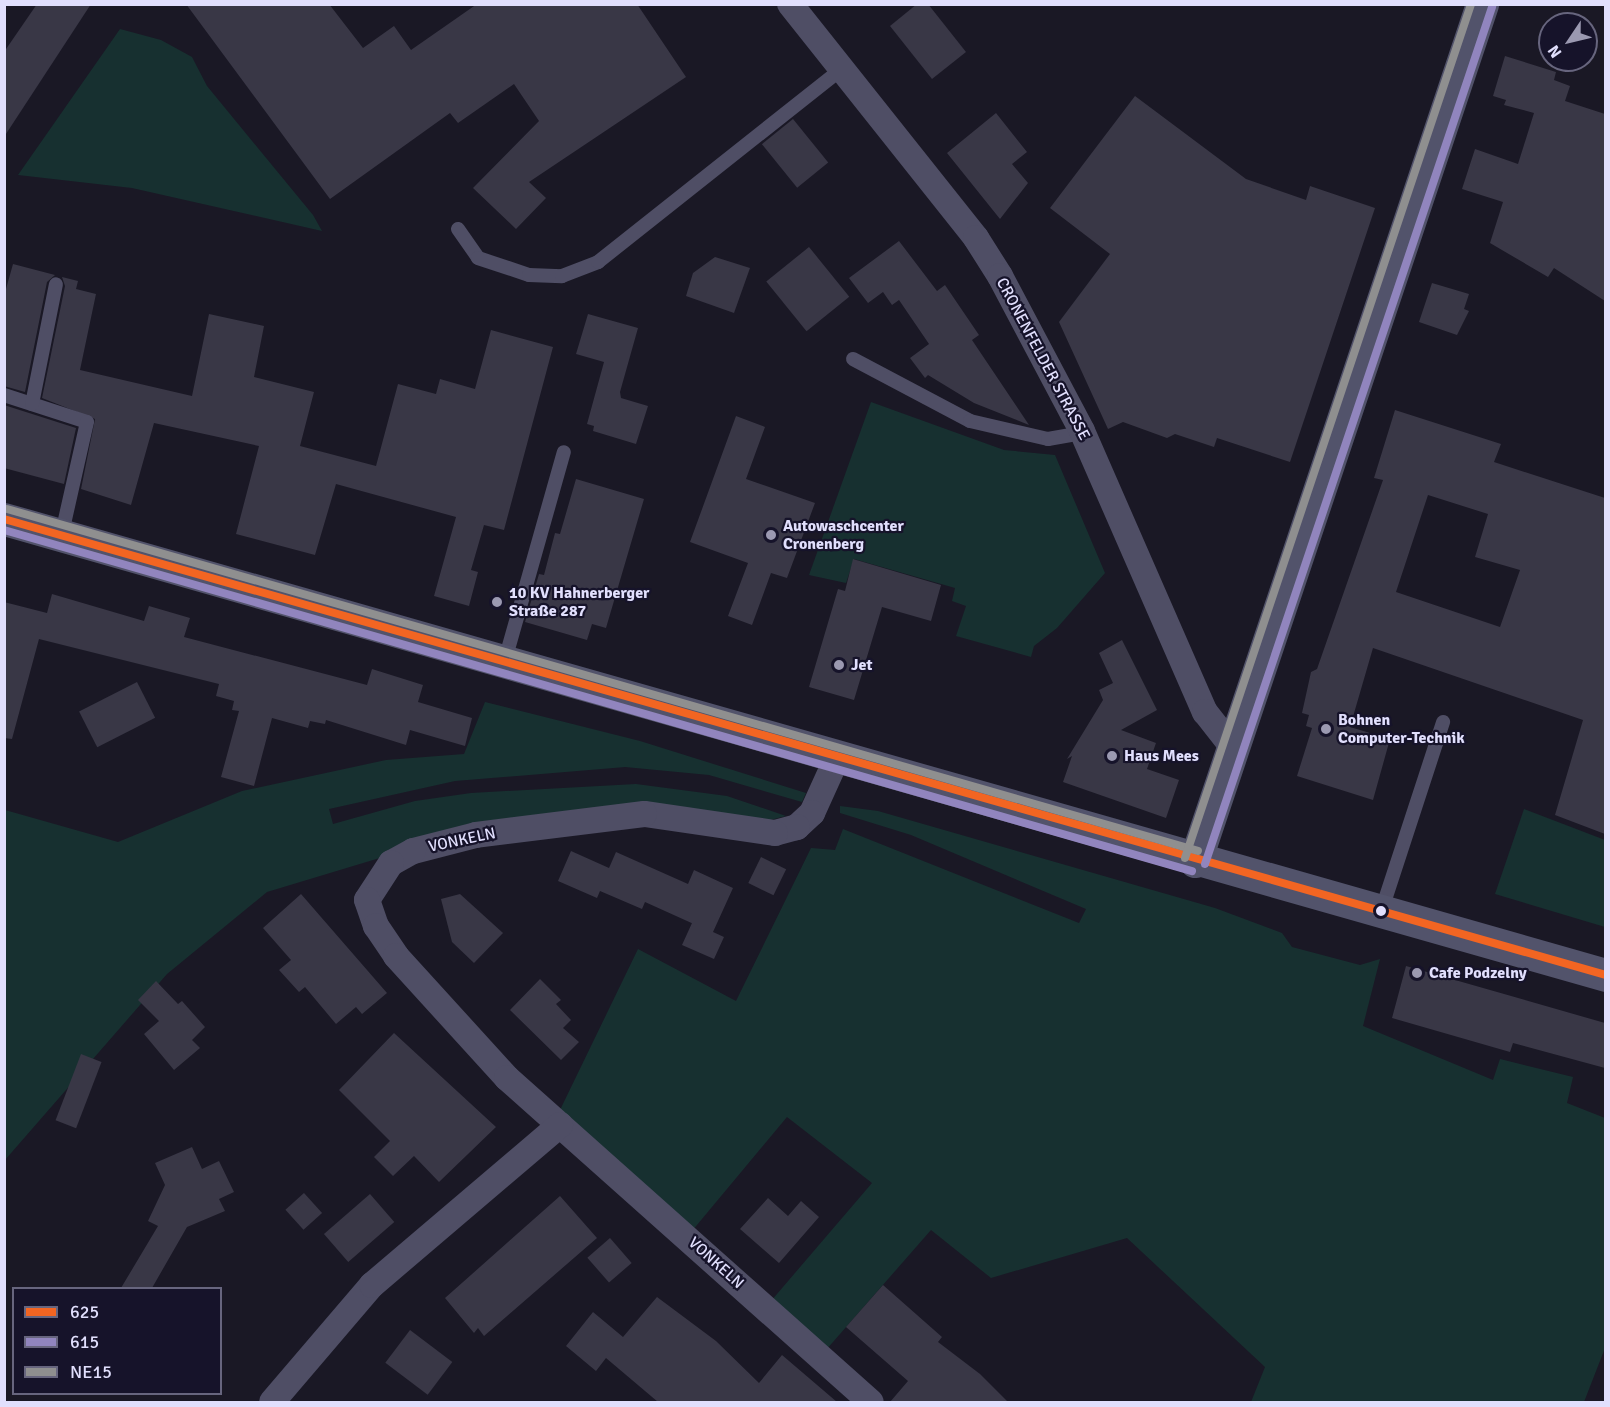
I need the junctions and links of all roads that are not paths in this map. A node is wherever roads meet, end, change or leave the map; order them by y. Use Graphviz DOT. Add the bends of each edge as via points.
graph roads {
  1 [pos="790,4"];
  2 [pos="1482,4"];
  3 [pos="838,70"];
  4 [pos="458,229"];
  5 [pos="56,284"];
  6 [pos="853,359"];
  7 [pos="4,395"];
  8 [pos="32,404"];
  9 [pos="1083,434"];
  10 [pos="564,452"];
  11 [pos="4,519"];
  12 [pos="62,532"];
  13 [pos="505,660"];
  14 [pos="1443,722"];
  15 [pos="1234,749"];
  16 [pos="837,758"];
  17 [pos="1195,861"];
  18 [pos="1380,914"];
  19 [pos="1605,975"];
  20 [pos="560,1125"];
  21 [pos="272,1402"];
  22 [pos="871,1402"];
  1 -- 3 [label="street, CRONENFELDER STRASSE"];
  2 -- 15 [label="main road"];
  3 -- 4 [label="lane" via="598,262 562,276 529,275 478,258"];
  3 -- 9 [label="street, CRONENFELDER STRASSE" via="976,238"];
  5 -- 8 [label="lane"];
  6 -- 9 [label="lane" via="970,421 1048,439"];
  7 -- 8 [label="lane"];
  8 -- 12 [label="lane" via="87,422"];
  9 -- 15 [label="street, CRONENFELDER STRASSE" via="1205,712"];
  10 -- 13 [label="lane"];
  11 -- 12 [label="main road"];
  12 -- 13 [label="main road"];
  13 -- 16 [label="main road"];
  14 -- 18 [label="lane"];
  15 -- 17 [label="main road"];
  16 -- 17 [label="main road"];
  16 -- 20 [label="street, VONKELN" via="812,813 797,826 775,833 644,814 598,818 476,836 413,851 391,863 372,887 368,909 396,956 507,1078"];
  17 -- 18 [label="main road"];
  18 -- 19 [label="main road"];
  20 -- 21 [label="street" via="372,1285"];
  20 -- 22 [label="street, VONKELN"];
}
